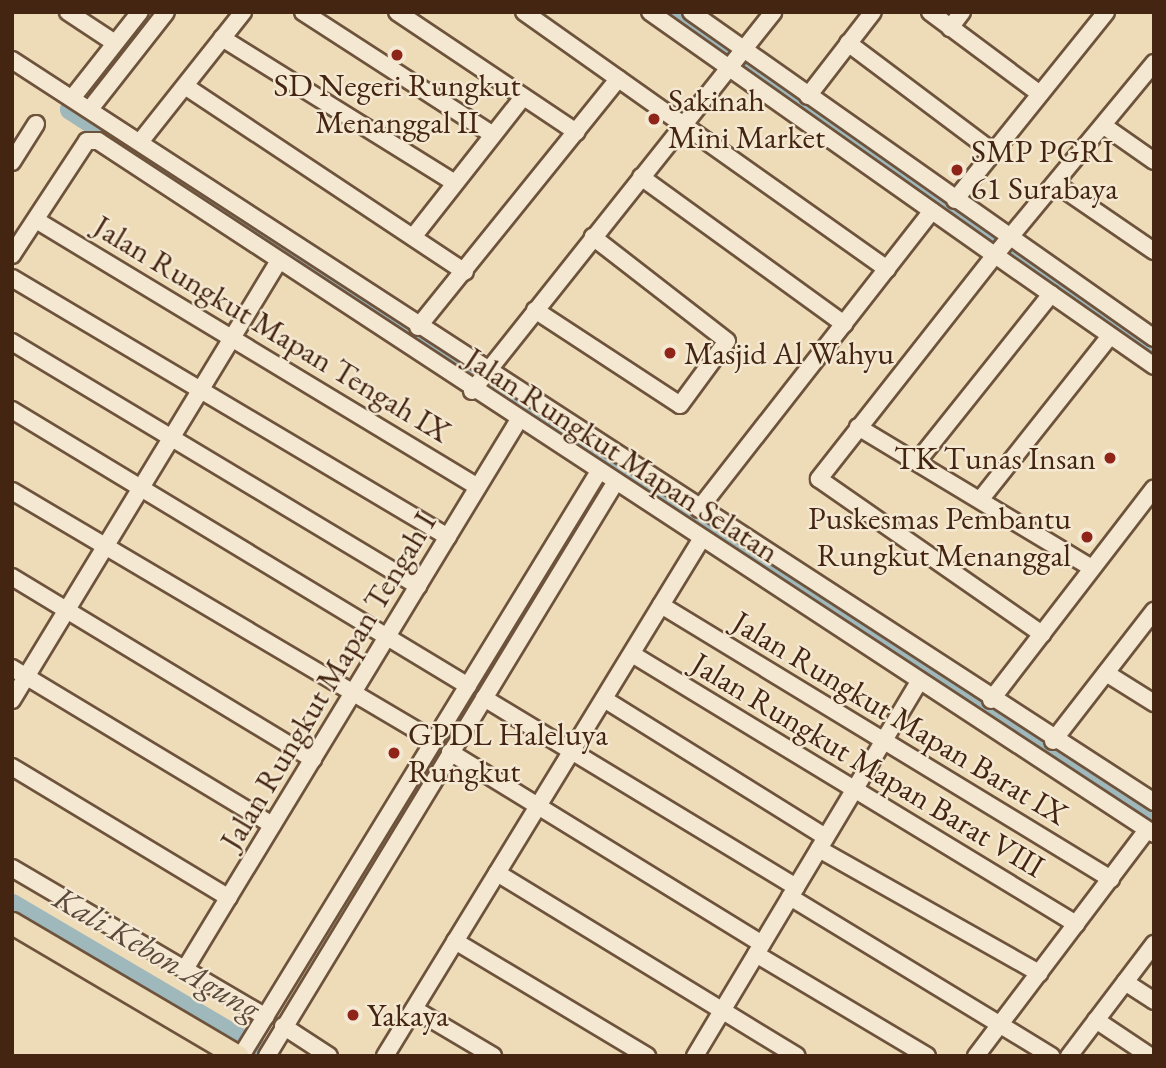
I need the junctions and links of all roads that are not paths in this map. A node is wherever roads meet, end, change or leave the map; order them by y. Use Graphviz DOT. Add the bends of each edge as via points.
graph roads {
  1 [pos="68,12"];
  2 [pos="140,12"];
  3 [pos="166,12"];
  4 [pos="243,12"];
  5 [pos="303,12"];
  6 [pos="397,12"];
  7 [pos="524,12"];
  8 [pos="650,12"];
  9 [pos="691,12"];
  10 [pos="773,12"];
  11 [pos="873,12"];
  12 [pos="930,12"];
  13 [pos="962,12"];
  14 [pos="1106,12"];
  15 [pos="950,28"];
  16 [pos="222,38"];
  17 [pos="115,43"];
  18 [pos="848,43"];
  19 [pos="736,58"];
  20 [pos="12,60"];
  21 [pos="1154,63"];
  22 [pos="618,79"];
  23 [pos="185,86"];
  24 [pos="1040,94"];
  25 [pos="808,96"];
  26 [pos="523,97"];
  27 [pos="81,103"];
  28 [pos="684,123"];
  29 [pos="36,124"];
  30 [pos="1104,126"];
  31 [pos="576,132"];
  32 [pos="493,135"];
  33 [pos="140,142"];
  34 [pos="993,152"];
  35 [pos="1154,161"];
  36 [pos="12,162"];
  37 [pos="641,177"];
  38 [pos="455,183"];
  39 [pos="1056,184"];
  40 [pos="955,200"];
  41 [pos="932,211"];
  42 [pos="36,220"];
  43 [pos="412,237"];
  44 [pos="593,237"];
  45 [pos="1002,247"];
  46 [pos="1154,251"];
  47 [pos="12,255"];
  48 [pos="277,264"];
  49 [pos="887,269"];
  50 [pos="465,272"];
  51 [pos="12,278"];
  52 [pos="1051,294"];
  53 [pos="535,310"];
  54 [pos="844,324"];
  55 [pos="418,327"];
  56 [pos="1110,336"];
  57 [pos="232,338"];
  58 [pos="1154,338"];
  59 [pos="12,342"];
  60 [pos="1154,366"];
  61 [pos="487,372"];
  62 [pos="202,388"];
  63 [pos="473,389"];
  64 [pos="12,410"];
  65 [pos="518,421"];
  66 [pos="858,426"];
  67 [pos="172,436"];
  68 [pos="917,462"];
  69 [pos="598,473"];
  70 [pos="615,483"];
  71 [pos="141,487"];
  72 [pos="478,487"];
  73 [pos="1154,488"];
  74 [pos="12,491"];
  75 [pos="979,500"];
  76 [pos="699,509"];
  77 [pos="448,537"];
  78 [pos="702,538"];
  79 [pos="106,546"];
  80 [pos="1093,568"];
  81 [pos="12,577"];
  82 [pos="418,586"];
  83 [pos="661,606"];
  84 [pos="67,610"];
  85 [pos="1154,611"];
  86 [pos="1042,634"];
  87 [pos="388,635"];
  88 [pos="632,654"];
  89 [pos="19,672"];
  90 [pos="1105,673"];
  91 [pos="918,684"];
  92 [pos="468,686"];
  93 [pos="354,692"];
  94 [pos="484,698"];
  95 [pos="604,699"];
  96 [pos="12,700"];
  97 [pos="991,700"];
  98 [pos="1154,703"];
  99 [pos="434,741"];
  100 [pos="884,741"];
  101 [pos="1053,741"];
  102 [pos="572,751"];
  103 [pos="450,752"];
  104 [pos="313,759"];
  105 [pos="12,767"];
  106 [pos="854,790"];
  107 [pos="1154,802"];
  108 [pos="538,806"];
  109 [pos="272,825"];
  110 [pos="1151,832"];
  111 [pos="822,843"];
  112 [pos="12,868"];
  113 [pos="497,873"];
  114 [pos="352,877"];
  115 [pos="1111,878"];
  116 [pos="369,885"];
  117 [pos="793,892"];
  118 [pos="229,898"];
  119 [pos="12,922"];
  120 [pos="1076,924"];
  121 [pos="455,941"];
  122 [pos="1154,944"];
  123 [pos="759,949"];
  124 [pos="185,970"];
  125 [pos="1039,973"];
  126 [pos="1125,982"];
  127 [pos="1154,1001"];
  128 [pos="414,1009"];
  129 [pos="722,1010"];
  130 [pos="1096,1020"];
  131 [pos="263,1022"];
  132 [pos="1001,1023"];
  133 [pos="280,1032"];
  134 [pos="242,1052"];
  135 [pos="267,1055"];
  136 [pos="329,1056"];
  137 [pos="386,1056"];
  138 [pos="493,1056"];
  139 [pos="647,1056"];
  140 [pos="695,1056"];
  141 [pos="797,1056"];
  142 [pos="927,1056"];
  143 [pos="976,1056"];
  144 [pos="1052,1056"];
  145 [pos="1069,1056"];
  146 [pos="1150,1056"];
  1 -- 17 [label="street"];
  2 -- 17 [label="street"];
  3 -- 27 [label="street"];
  4 -- 16 [label="street"];
  5 -- 32 [label="street"];
  6 -- 26 [label="street"];
  7 -- 22 [label="street"];
  8 -- 19 [label="street"];
  9 -- 19 [label="street"];
  10 -- 19 [label="street"];
  11 -- 18 [label="street"];
  12 -- 15 [label="street"];
  13 -- 15 [label="street"];
  14 -- 24 [label="street"];
  15 -- 24 [label="street"];
  16 -- 23 [label="street"];
  16 -- 38 [label="street"];
  17 -- 27 [label="street"];
  18 -- 25 [label="street"];
  18 -- 34 [label="street"];
  19 -- 25 [label="street"];
  19 -- 28 [label="street"];
  19 -- 41 [label="street"];
  20 -- 27 [label="street"];
  21 -- 30 [label="street"];
  22 -- 28 [label="street"];
  22 -- 31 [label="street"];
  23 -- 33 [label="street"];
  23 -- 43 [label="street"];
  24 -- 34 [label="street"];
  25 -- 40 [label="street"];
  26 -- 31 [label="street"];
  26 -- 32 [label="street"];
  27 -- 33 [label="street"];
  28 -- 37 [label="street"];
  28 -- 49 [label="street"];
  29 -- 36 [label="street"];
  30 -- 35 [label="street"];
  30 -- 39 [label="street"];
  31 -- 50 [label="street"];
  32 -- 38 [label="street"];
  33 -- 55 [label="street"];
  34 -- 40 [label="street"];
  37 -- 44 [label="street"];
  37 -- 54 [label="street"];
  38 -- 43 [label="street"];
  39 -- 45 [label="street"];
  39 -- 46 [label="street"];
  40 -- 45 [label="street"];
  41 -- 45 [label="street"];
  41 -- 49 [label="street"];
  42 -- 47 [label="street"];
  42 -- 48 [label="street, Jalan Rungkut Mapan Selatan" via="88,141 98,141"];
  42 -- 57 [label="street, Jalan Rungkut Mapan Tengah IX"];
  43 -- 50 [label="street"];
  44 -- 53 [label="street"];
  44 -- 53 [label="street" via="727,341 680,405"];
  45 -- 52 [label="street"];
  45 -- 58 [label="street"];
  45 -- 66 [label="street"];
  48 -- 57 [label="street"];
  48 -- 63 [label="street, Jalan Rungkut Mapan Selatan"];
  49 -- 54 [label="street"];
  50 -- 55 [label="street"];
  51 -- 62 [label="street"];
  52 -- 56 [label="street"];
  52 -- 68 [label="street"];
  53 -- 61 [label="street"];
  54 -- 76 [label="street"];
  55 -- 61 [label="street"];
  56 -- 60 [label="street"];
  56 -- 75 [label="street"];
  57 -- 62 [label="street"];
  57 -- 72 [label="street, Jalan Rungkut Mapan Tengah IX"];
  59 -- 67 [label="street"];
  61 -- 63 [label="street"];
  61 -- 76 [label="street"];
  62 -- 67 [label="street"];
  62 -- 77 [label="street"];
  63 -- 65 [label="street, Jalan Rungkut Mapan Selatan"];
  64 -- 71 [label="street"];
  65 -- 69 [label="street, Jalan Rungkut Mapan Selatan"];
  65 -- 72 [label="street, Jalan Rungkut Mapan Tengah I"];
  66 -- 68 [label="street"];
  66 -- 86 [label="street" via="820,479"];
  67 -- 71 [label="street"];
  67 -- 82 [label="street"];
  68 -- 75 [label="street"];
  69 -- 70 [label="street, Jalan Rungkut Mapan Selatan"];
  69 -- 92 [label="street"];
  70 -- 78 [label="street, Jalan Rungkut Mapan Selatan"];
  70 -- 94 [label="street"];
  71 -- 79 [label="street"];
  71 -- 87 [label="street"];
  72 -- 77 [label="street, Jalan Rungkut Mapan Tengah I"];
  73 -- 80 [label="street"];
  74 -- 79 [label="street"];
  75 -- 80 [label="street"];
  76 -- 97 [label="street"];
  77 -- 82 [label="street, Jalan Rungkut Mapan Tengah I"];
  78 -- 83 [label="street"];
  78 -- 91 [label="street, Jalan Rungkut Mapan Selatan"];
  79 -- 84 [label="street"];
  79 -- 93 [label="street"];
  80 -- 86 [label="street"];
  81 -- 84 [label="street"];
  82 -- 87 [label="street, Jalan Rungkut Mapan Tengah I"];
  83 -- 88 [label="street"];
  83 -- 100 [label="street, Jalan Rungkut Mapan Barat IX"];
  84 -- 89 [label="street"];
  84 -- 104 [label="street"];
  85 -- 90 [label="street"];
  86 -- 97 [label="street"];
  87 -- 92 [label="street"];
  87 -- 93 [label="street, Jalan Rungkut Mapan Tengah I"];
  88 -- 95 [label="street"];
  88 -- 106 [label="street, Jalan Rungkut Mapan Barat VIII"];
  89 -- 96 [label="street"];
  89 -- 109 [label="street"];
  90 -- 98 [label="street"];
  90 -- 101 [label="street"];
  91 -- 100 [label="street"];
  91 -- 110 [label="street, Jalan Rungkut Mapan Selatan"];
  92 -- 99 [label="street"];
  93 -- 99 [label="street"];
  93 -- 104 [label="street, Jalan Rungkut Mapan Tengah I"];
  94 -- 102 [label="street"];
  94 -- 103 [label="street"];
  95 -- 102 [label="street"];
  95 -- 111 [label="street"];
  97 -- 101 [label="street"];
  99 -- 114 [label="street"];
  100 -- 106 [label="street"];
  100 -- 115 [label="street, Jalan Rungkut Mapan Barat IX"];
  101 -- 107 [label="street"];
  102 -- 108 [label="street"];
  102 -- 117 [label="street"];
  103 -- 108 [label="street"];
  103 -- 116 [label="street"];
  104 -- 109 [label="street, Jalan Rungkut Mapan Tengah I"];
  105 -- 118 [label="street"];
  106 -- 111 [label="street"];
  106 -- 120 [label="street, Jalan Rungkut Mapan Barat VIII"];
  108 -- 113 [label="street"];
  108 -- 123 [label="street"];
  109 -- 118 [label="street, Jalan Rungkut Mapan Tengah I"];
  110 -- 115 [label="street"];
  111 -- 117 [label="street"];
  111 -- 125 [label="street"];
  112 -- 124 [label="street"];
  113 -- 121 [label="street"];
  113 -- 129 [label="street"];
  114 -- 116 [label="street"];
  114 -- 131 [label="street"];
  115 -- 120 [label="street"];
  116 -- 133 [label="street"];
  117 -- 123 [label="street"];
  117 -- 132 [label="street"];
  118 -- 124 [label="street, Jalan Rungkut Mapan Tengah I"];
  119 -- 134 [label="main road"];
  120 -- 125 [label="street"];
  121 -- 128 [label="street"];
  121 -- 139 [label="street"];
  122 -- 126 [label="street"];
  123 -- 129 [label="street"];
  123 -- 142 [label="street"];
  124 -- 131 [label="street"];
  125 -- 132 [label="street"];
  126 -- 127 [label="street"];
  126 -- 130 [label="street"];
  128 -- 137 [label="street"];
  128 -- 138 [label="street"];
  129 -- 140 [label="street"];
  129 -- 141 [label="street"];
  130 -- 145 [label="street"];
  130 -- 146 [label="street"];
  131 -- 134 [label="street"];
  132 -- 143 [label="street"];
  132 -- 144 [label="street"];
  133 -- 135 [label="street"];
  133 -- 136 [label="street"];
}
